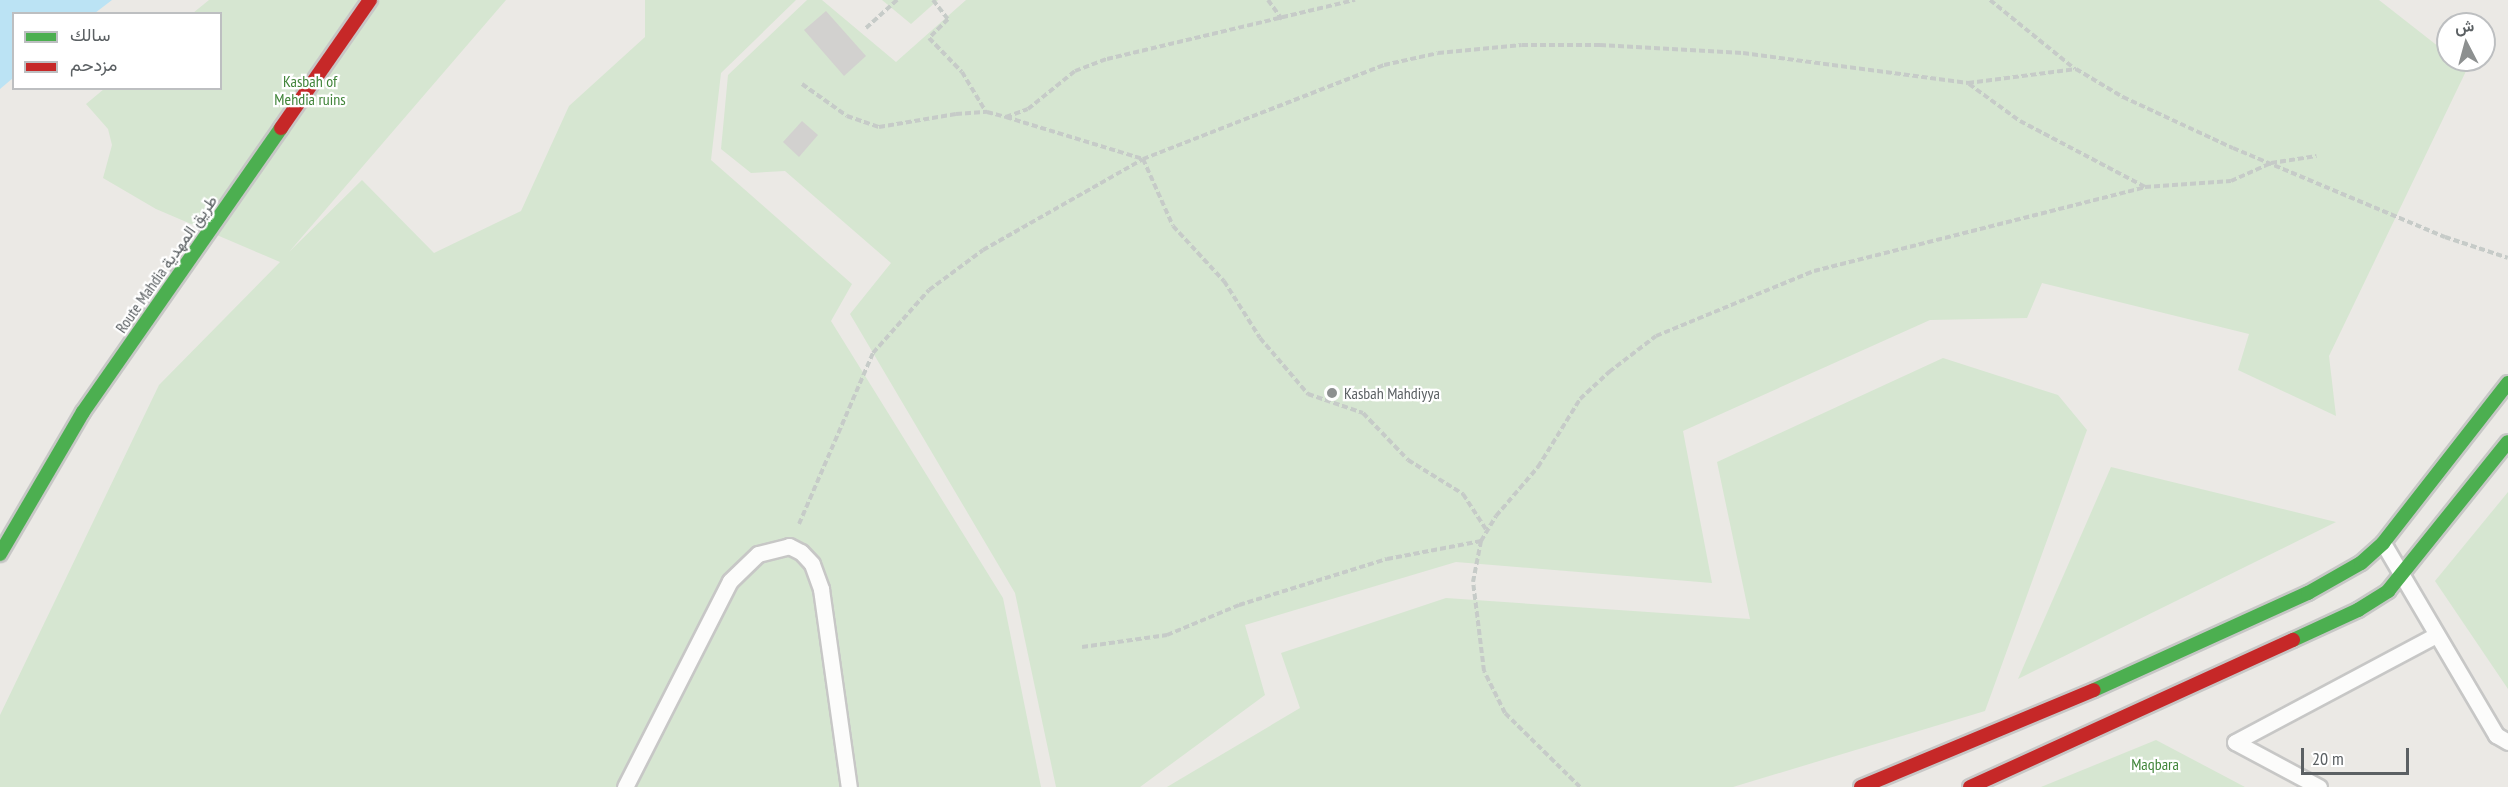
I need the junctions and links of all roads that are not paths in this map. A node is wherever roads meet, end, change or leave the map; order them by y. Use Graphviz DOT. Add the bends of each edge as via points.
graph roads {
  1 [pos="370,0"];
  2 [pos="2508,383"];
  3 [pos="2508,442"];
  4 [pos="2383,543"];
  5 [pos="0,554"];
  6 [pos="2402,578"];
  7 [pos="2436,635"];
  8 [pos="2508,742"];
  9 [pos="625,787"];
  10 [pos="849,787"];
  11 [pos="1861,787"];
  12 [pos="1970,787"];
  13 [pos="2319,787"];
  1 -- 5 [label="street, Route Mahdia طريق المهدية" via="83,412"];
  2 -- 4 [label="street"];
  3 -- 6 [label="street"];
  4 -- 6 [label="lane"];
  4 -- 11 [label="street" via="2361,563 2308,593 1967,747"];
  6 -- 7 [label="lane"];
  6 -- 12 [label="street" via="2358,610"];
  7 -- 8 [label="lane" via="2496,735"];
  7 -- 13 [label="lane" via="2235,742"];
  9 -- 10 [label="lane" via="730,581 758,555 789,546 812,564 821,589"];
}
